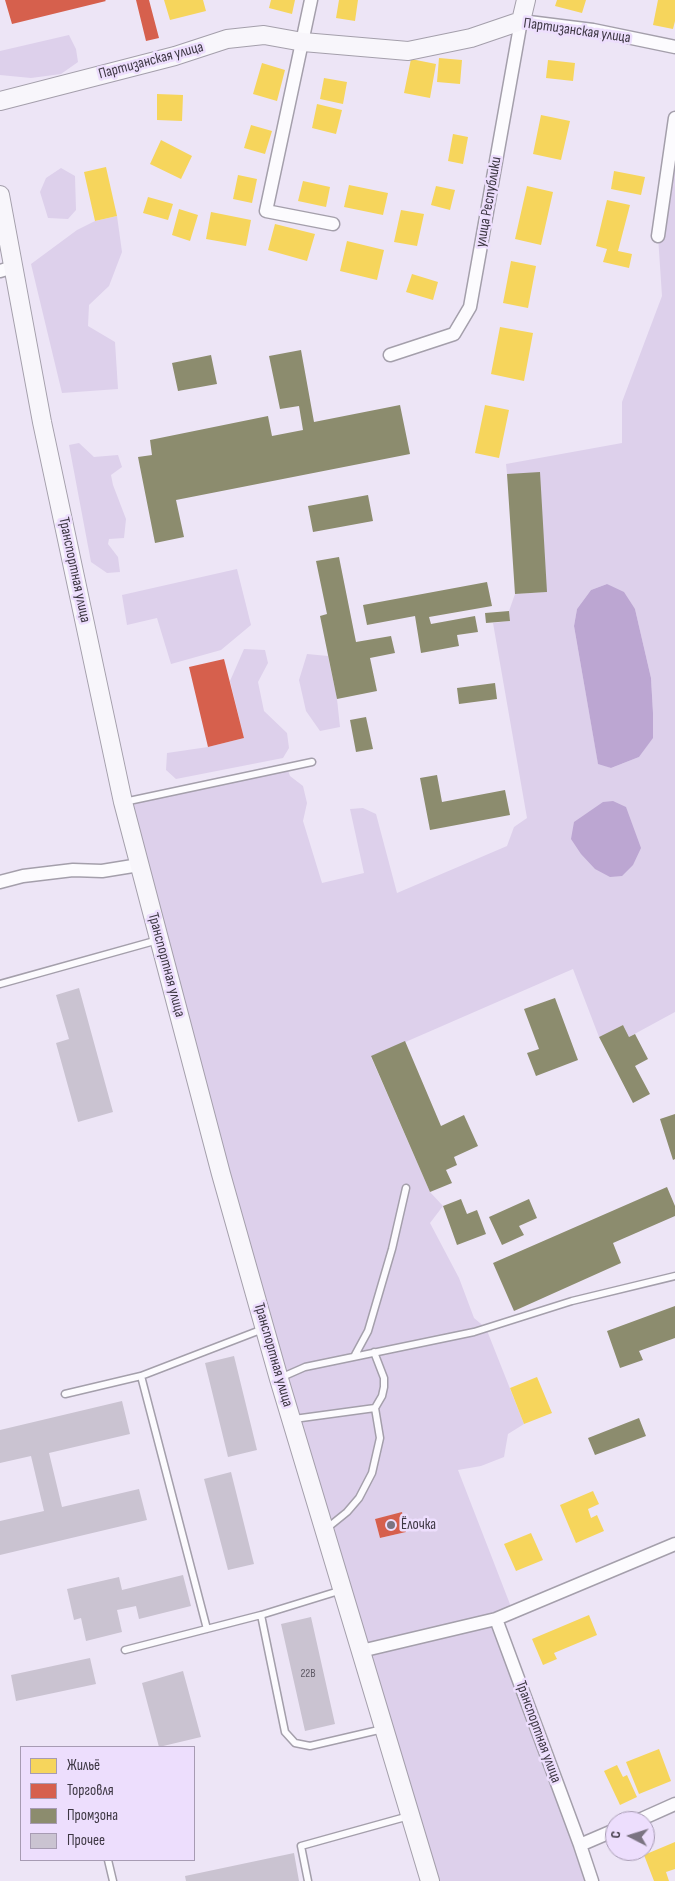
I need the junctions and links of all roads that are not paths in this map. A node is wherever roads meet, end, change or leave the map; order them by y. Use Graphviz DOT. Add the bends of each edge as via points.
graph roads {
  1 [pos="311,0"];
  2 [pos="526,0"];
  3 [pos="521,21"];
  4 [pos="303,42"];
  5 [pos="675,46"];
  6 [pos="0,101"];
  7 [pos="675,118"];
  8 [pos="0,194"];
  9 [pos="333,224"];
  10 [pos="658,236"];
  11 [pos="7,269"];
  12 [pos="390,356"];
  13 [pos="312,762"];
  14 [pos="123,802"];
  15 [pos="140,865"];
  16 [pos="0,882"];
  17 [pos="159,940"];
  18 [pos="0,984"];
  19 [pos="406,1188"];
  20 [pos="675,1276"];
  21 [pos="264,1328"];
  22 [pos="374,1352"];
  23 [pos="355,1356"];
  24 [pos="141,1376"];
  25 [pos="279,1379"];
  26 [pos="65,1394"];
  27 [pos="375,1408"];
  28 [pos="291,1420"];
  29 [pos="325,1530"];
  30 [pos="675,1544"];
  31 [pos="344,1590"];
  32 [pos="260,1615"];
  33 [pos="496,1619"];
  34 [pos="207,1629"];
  35 [pos="125,1650"];
  36 [pos="362,1651"];
  37 [pos="384,1728"];
  38 [pos="675,1804"];
  39 [pos="655,1813"];
  40 [pos="410,1816"];
  41 [pos="605,1834"];
  42 [pos="580,1845"];
  43 [pos="108,1861"];
  44 [pos="113,1881"];
  45 [pos="308,1881"];
  46 [pos="430,1881"];
  47 [pos="592,1881"];
  1 -- 4 [label="street"];
  2 -- 3 [label="main road, улица Республики"];
  3 -- 4 [label="main road, Партизанская улица" via="471,38 408,50"];
  3 -- 5 [label="street, Партизанская улица" via="593,30"];
  3 -- 12 [label="street, улица Республики" via="470,307 454,334"];
  4 -- 6 [label="main road, Партизанская улица" via="264,34 227,39 175,56"];
  4 -- 9 [label="street" via="266,211"];
  7 -- 10 [label="street"];
  8 -- 11 [label="main road, Транспортная улица"];
  11 -- 14 [label="main road, Транспортная улица"];
  13 -- 14 [label="lane"];
  14 -- 15 [label="main road, Транспортная улица"];
  15 -- 16 [label="street" via="23,876"];
  15 -- 17 [label="main road, Транспортная улица"];
  17 -- 18 [label="lane"];
  17 -- 21 [label="main road, Транспортная улица"];
  19 -- 23 [label="lane" via="368,1331"];
  20 -- 22 [label="lane" via="572,1301 474,1332"];
  21 -- 24 [label="lane"];
  21 -- 25 [label="main road, Транспортная улица"];
  22 -- 23 [label="lane"];
  22 -- 27 [label="lane" via="384,1378 384,1388"];
  23 -- 25 [label="lane" via="305,1367"];
  24 -- 26 [label="lane"];
  24 -- 34 [label="lane"];
  25 -- 28 [label="main road, Транспортная улица"];
  27 -- 28 [label="lane"];
  27 -- 29 [label="lane" via="380,1438 372,1473 359,1498"];
  28 -- 29 [label="main road, Транспортная улица"];
  29 -- 31 [label="main road, Транспортная улица"];
  30 -- 33 [label="street"];
  31 -- 32 [label="lane"];
  31 -- 36 [label="main road, Транспортная улица"];
  32 -- 34 [label="lane"];
  32 -- 37 [label="lane" via="285,1732 295,1743 310,1746"];
  33 -- 36 [label="street"];
  33 -- 42 [label="street, Транспортная улица"];
  34 -- 35 [label="lane"];
  36 -- 37 [label="main road, Транспортная улица"];
  37 -- 40 [label="main road, Транспортная улица"];
  38 -- 39 [label="street"];
  40 -- 45 [label="lane" via="301,1846"];
  40 -- 46 [label="main road, Транспортная улица"];
  41 -- 42 [label="street"];
  42 -- 47 [label="street, Транспортная улица"];
  43 -- 44 [label="lane"];
}
